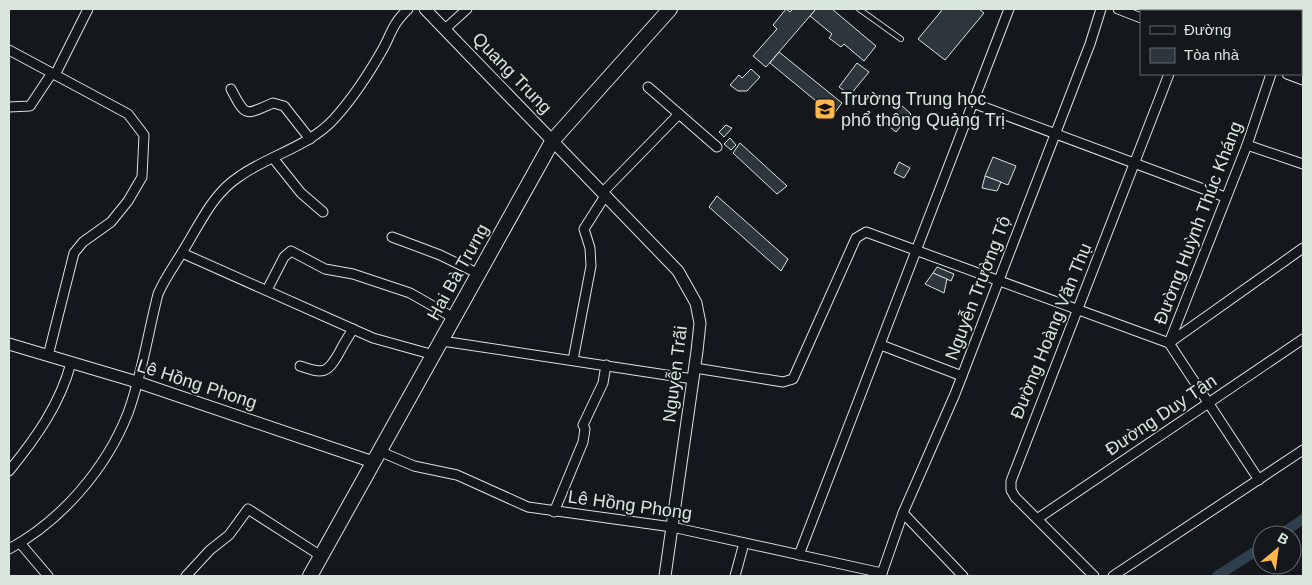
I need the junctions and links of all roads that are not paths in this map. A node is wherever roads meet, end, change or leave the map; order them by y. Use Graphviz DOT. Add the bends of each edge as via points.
graph roads {
  1 [pos="88,9"];
  2 [pos="408,9"];
  3 [pos="425,9"];
  4 [pos="467,9"];
  5 [pos="670,9"];
  6 [pos="859,9"];
  7 [pos="1009,9"];
  8 [pos="1102,9"];
  9 [pos="1118,9"];
  10 [pos="1140,18"];
  11 [pos="445,29"];
  12 [pos="901,39"];
  13 [pos="9,50"];
  14 [pos="53,74"];
  15 [pos="1168,75"];
  16 [pos="1271,75"];
  17 [pos="1290,75"];
  18 [pos="1303,80"];
  19 [pos="648,87"];
  20 [pos="231,89"];
  21 [pos="974,103"];
  22 [pos="9,107"];
  23 [pos="679,114"];
  24 [pos="1055,134"];
  25 [pos="310,139"];
  26 [pos="553,140"];
  27 [pos="1247,145"];
  28 [pos="717,147"];
  29 [pos="273,158"];
  30 [pos="1134,163"];
  31 [pos="1303,164"];
  32 [pos="604,194"];
  33 [pos="1225,197"];
  34 [pos="323,212"];
  35 [pos="392,237"];
  36 [pos="1303,248"];
  37 [pos="917,251"];
  38 [pos="182,253"];
  39 [pos="479,274"];
  40 [pos="999,279"];
  41 [pos="267,290"];
  42 [pos="1078,310"];
  43 [pos="454,318"];
  44 [pos="353,329"];
  45 [pos="1303,339"];
  46 [pos="442,341"];
  47 [pos="9,344"];
  48 [pos="1169,344"];
  49 [pos="881,345"];
  50 [pos="434,354"];
  51 [pos="48,356"];
  52 [pos="573,360"];
  53 [pos="71,363"];
  54 [pos="606,365"];
  55 [pos="300,366"];
  56 [pos="694,373"];
  57 [pos="962,376"];
  58 [pos="137,382"];
  59 [pos="1207,403"];
  60 [pos="1303,450"];
  61 [pos="376,457"];
  62 [pos="9,471"];
  63 [pos="1259,480"];
  64 [pos="554,512"];
  65 [pos="904,513"];
  66 [pos="1037,520"];
  67 [pos="672,527"];
  68 [pos="20,543"];
  69 [pos="744,543"];
  70 [pos="9,549"];
  71 [pos="799,555"];
  72 [pos="320,556"];
  73 [pos="882,575"];
  74 [pos="48,576"];
  75 [pos="186,576"];
  76 [pos="310,576"];
  77 [pos="665,576"];
  78 [pos="735,576"];
  79 [pos="962,576"];
  80 [pos="1094,576"];
  81 [pos="1113,576"];
  1 -- 14 [label="street"];
  2 -- 25 [label="street" via="394,23 384,47 352,98"];
  3 -- 11 [label="street, Quang Trung"];
  4 -- 11 [label="street"];
  5 -- 26 [label="main road, Hai Bà Trưng"];
  6 -- 12 [label="lane"];
  7 -- 21 [label="street"];
  8 -- 24 [label="street, Nguyễn Trường Tộ"];
  9 -- 10 [label="street"];
  11 -- 26 [label="street, Quang Trung"];
  13 -- 14 [label="street"];
  14 -- 22 [label="street" via="30,106"];
  14 -- 51 [label="street" via="128,114 144,135 144,159 142,177 128,201 111,222 83,242 74,253"];
  15 -- 30 [label="street, Đường Hoàng Văn Thụ"];
  16 -- 27 [label="street, Đường Huỳnh Thúc Kháng"];
  17 -- 18 [label="street"];
  19 -- 23 [label="street"];
  20 -- 25 [label="street" via="240,106 248,112 273,103 284,106"];
  21 -- 24 [label="street"];
  21 -- 37 [label="street"];
  23 -- 28 [label="street"];
  23 -- 32 [label="street"];
  24 -- 30 [label="street"];
  24 -- 40 [label="street, Nguyễn Trường Tộ"];
  25 -- 29 [label="street"];
  26 -- 32 [label="street, Nguyễn Trãi"];
  26 -- 39 [label="main road, Hai Bà Trưng"];
  27 -- 31 [label="street"];
  27 -- 33 [label="street, Đường Huỳnh Thúc Kháng"];
  29 -- 34 [label="street" via="301,193"];
  29 -- 38 [label="street" via="239,176 212,201"];
  30 -- 33 [label="street"];
  30 -- 42 [label="street, Đường Hoàng Văn Thụ"];
  32 -- 52 [label="street" via="584,229 591,266"];
  32 -- 56 [label="street, Nguyễn Trãi" via="678,271 696,303 700,323"];
  33 -- 48 [label="street, Đường Huỳnh Thúc Kháng"];
  35 -- 39 [label="street"];
  36 -- 48 [label="street"];
  37 -- 40 [label="street"];
  37 -- 49 [label="street"];
  37 -- 56 [label="street" via="870,232 859,235 796,375 789,381"];
  38 -- 41 [label="street"];
  38 -- 58 [label="street" via="165,276 158,294"];
  39 -- 43 [label="main road, Hai Bà Trưng"];
  40 -- 42 [label="street"];
  40 -- 57 [label="street, Nguyễn Trường Tộ"];
  41 -- 43 [label="street" via="284,257 291,251 325,269 360,276 410,293"];
  41 -- 44 [label="street"];
  42 -- 48 [label="street"];
  42 -- 66 [label="street, Đường Hoàng Văn Thụ" via="1011,481 1011,490"];
  43 -- 46 [label="main road, Hai Bà Trưng"];
  44 -- 50 [label="street"];
  44 -- 55 [label="street" via="332,366 313,370"];
  45 -- 59 [label="street, Đường Duy Tân"];
  46 -- 50 [label="main road, Hai Bà Trưng"];
  46 -- 52 [label="street"];
  47 -- 51 [label="street, Lê Hồng Phong"];
  48 -- 59 [label="street, Đường Huỳnh Thúc Kháng"];
  49 -- 57 [label="street"];
  49 -- 71 [label="street"];
  50 -- 61 [label="main road, Hai Bà Trưng"];
  51 -- 53 [label="street, Lê Hồng Phong"];
  52 -- 54 [label="street"];
  53 -- 58 [label="street, Lê Hồng Phong"];
  53 -- 62 [label="street" via="65,385 47,420"];
  54 -- 56 [label="street"];
  54 -- 64 [label="street" via="603,383 583,425 586,429 584,442"];
  56 -- 67 [label="street, Nguyễn Trãi"];
  57 -- 65 [label="street, Nguyễn Trường Tộ"];
  58 -- 61 [label="street, Lê Hồng Phong"];
  58 -- 68 [label="street" via="125,419 106,456 51,522"];
  59 -- 63 [label="street, Đường Huỳnh Thúc Kháng"];
  59 -- 66 [label="street, Đường Duy Tân"];
  60 -- 63 [label="street"];
  61 -- 64 [label="street, Lê Hồng Phong" via="457,475 528,507"];
  61 -- 72 [label="main road, Hai Bà Trưng"];
  63 -- 81 [label="street"];
  64 -- 67 [label="street, Lê Hồng Phong"];
  65 -- 73 [label="street, Nguyễn Trường Tộ"];
  65 -- 79 [label="street"];
  66 -- 80 [label="street, Đường Hoàng Văn Thụ"];
  67 -- 69 [label="street, Lê Hồng Phong"];
  67 -- 77 [label="street, Nguyễn Trãi"];
  68 -- 70 [label="street"];
  68 -- 74 [label="street"];
  69 -- 71 [label="street, Lê Hồng Phong"];
  69 -- 78 [label="street"];
  71 -- 73 [label="street, Lê Hồng Phong"];
  72 -- 75 [label="street" via="248,509 229,535"];
  72 -- 76 [label="main road, Hai Bà Trưng"];
}
